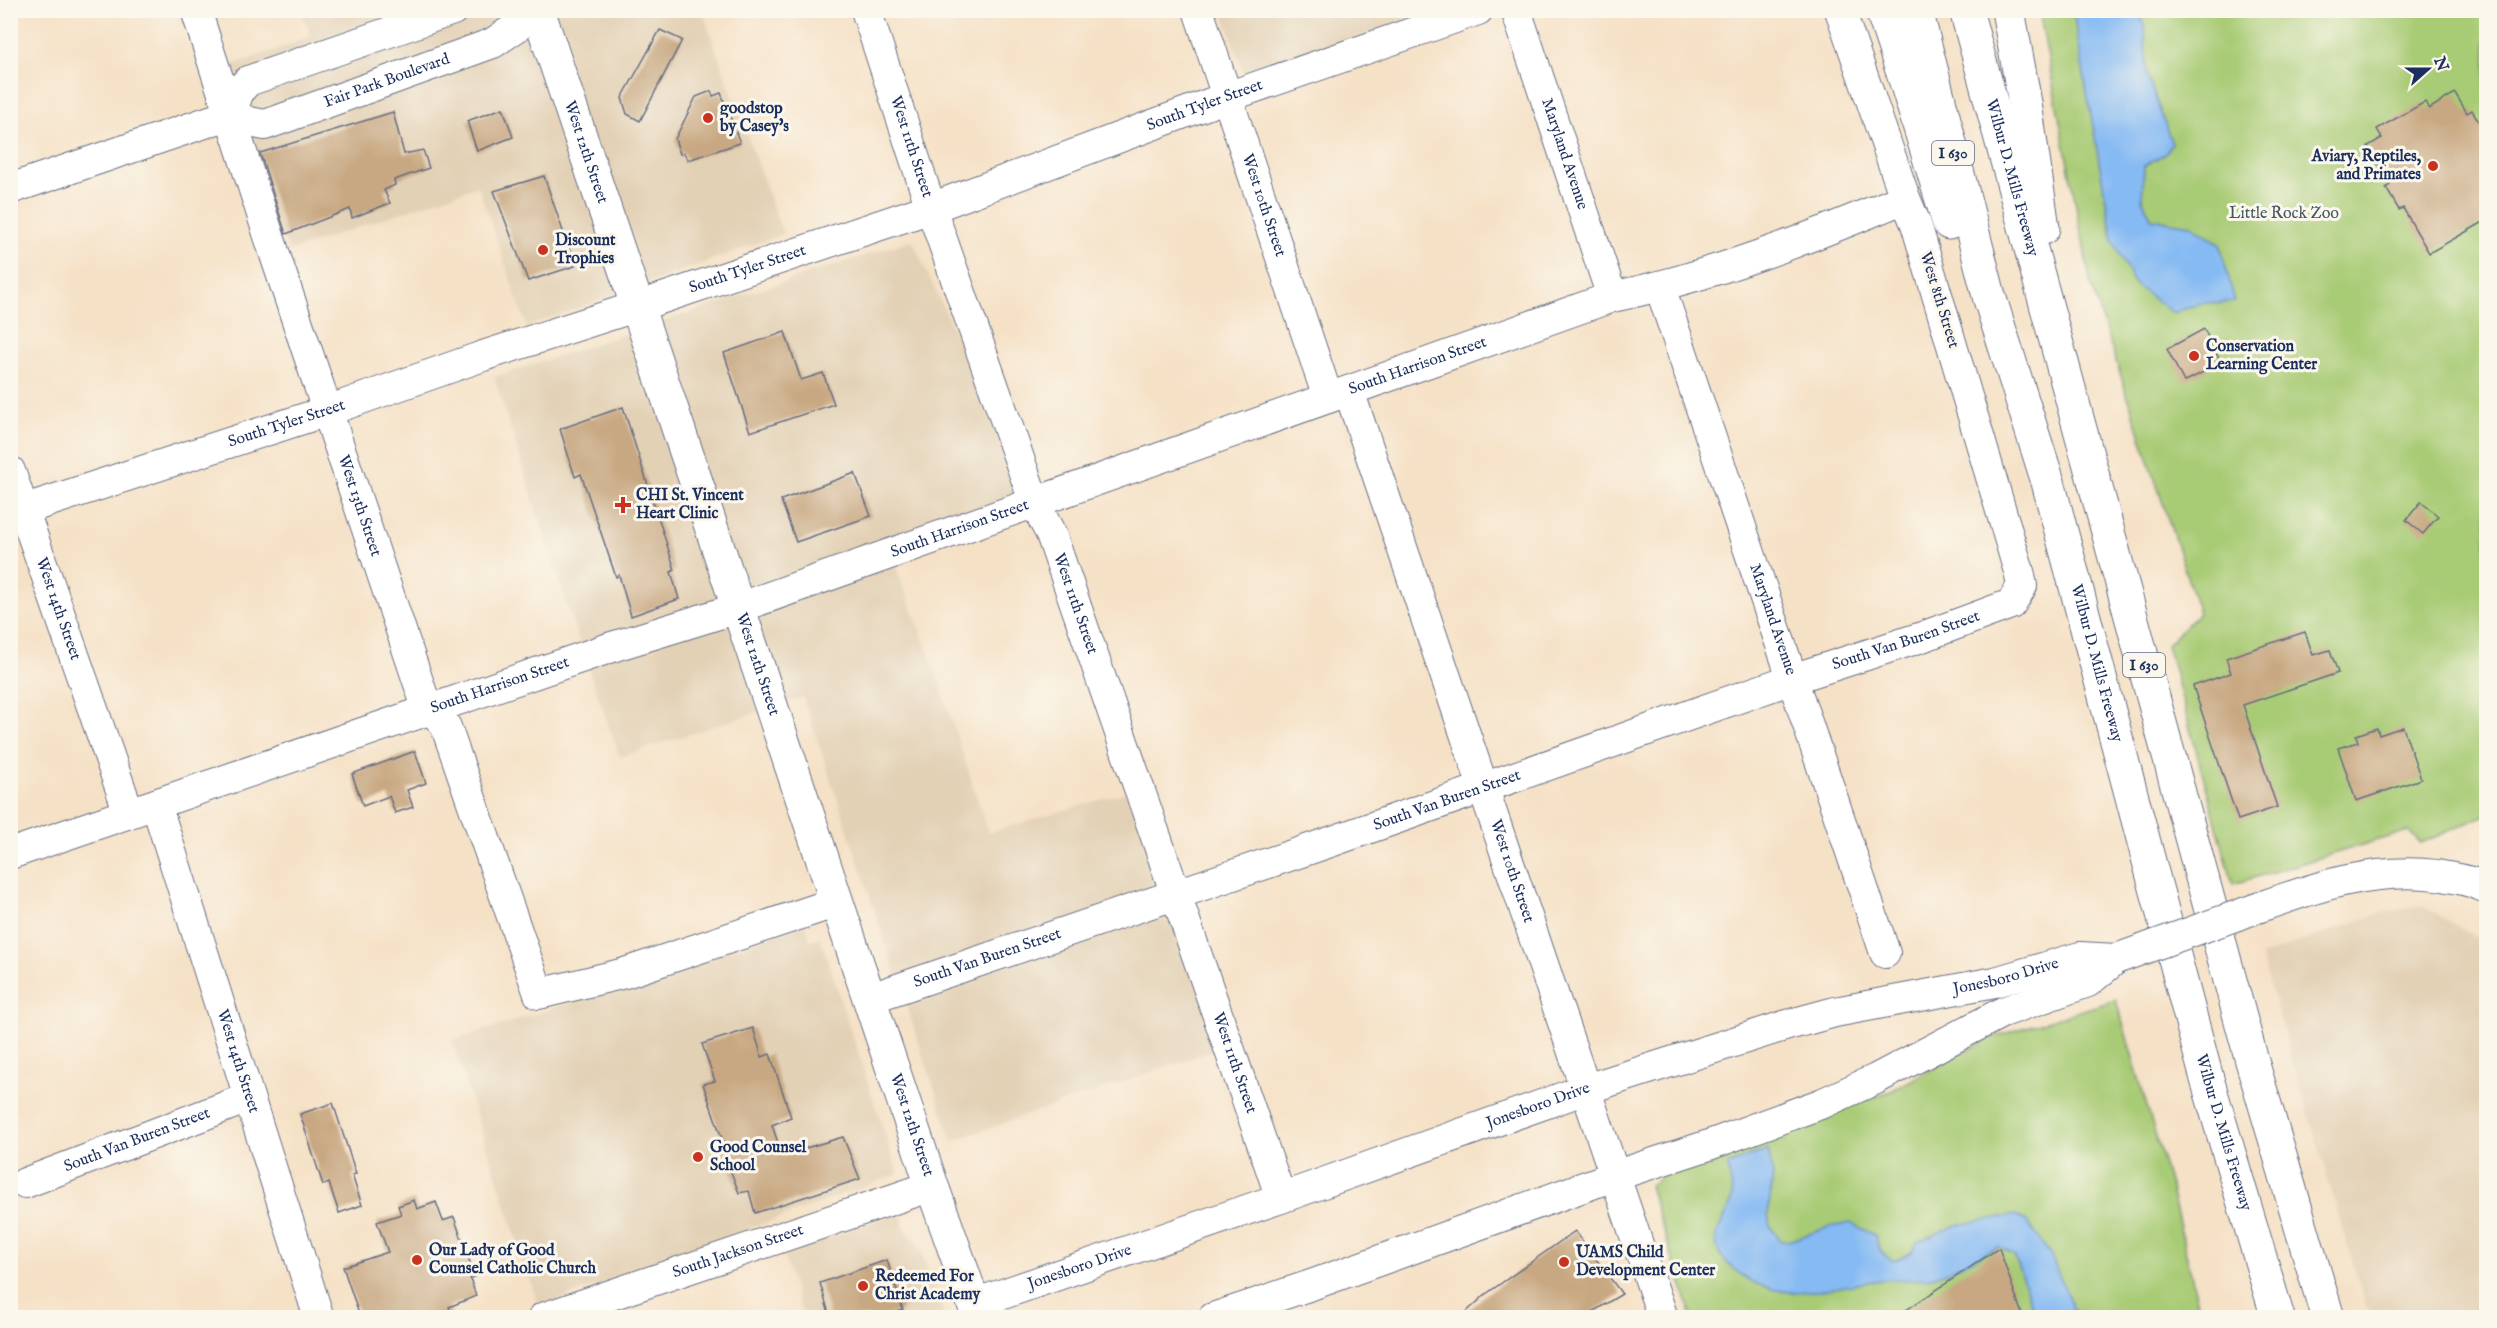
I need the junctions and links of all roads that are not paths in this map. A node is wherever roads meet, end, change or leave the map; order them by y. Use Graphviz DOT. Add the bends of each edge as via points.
graph roads {
  1 [pos="196,10"];
  2 [pos="453,10"];
  3 [pos="532,10"];
  4 [pos="538,10"];
  5 [pos="866,10"];
  6 [pos="1198,10"];
  7 [pos="1478,10"];
  8 [pos="1516,10"];
  9 [pos="1840,10"];
  10 [pos="1882,10"];
  11 [pos="1916,10"];
  12 [pos="1966,10"];
  13 [pos="2008,10"];
  14 [pos="1227,97"];
  15 [pos="231,114"];
  16 [pos="10,189"];
  17 [pos="1905,198"];
  18 [pos="931,208"];
  19 [pos="1660,287"];
  20 [pos="1989,296"];
  21 [pos="1612,297"];
  22 [pos="636,308"];
  23 [pos="2061,364"];
  24 [pos="1338,395"];
  25 [pos="327,411"];
  26 [pos="10,471"];
  27 [pos="1035,504"];
  28 [pos="17,512"];
  29 [pos="2019,594"];
  30 [pos="738,608"];
  31 [pos="1792,679"];
  32 [pos="433,709"];
  33 [pos="1484,788"];
  34 [pos="143,809"];
  35 [pos="10,854"];
  36 [pos="2487,888"];
  37 [pos="1176,894"];
  38 [pos="837,902"];
  39 [pos="1885,952"];
  40 [pos="2115,959"];
  41 [pos="870,998"];
  42 [pos="1586,1089"];
  43 [pos="248,1098"];
  44 [pos="1614,1176"];
  45 [pos="25,1183"];
  46 [pos="932,1186"];
  47 [pos="1281,1198"];
  48 [pos="977,1311"];
  49 [pos="319,1317"];
  50 [pos="543,1317"];
  51 [pos="1213,1317"];
  52 [pos="1663,1317"];
  53 [pos="2278,1317"];
  54 [pos="2328,1317"];
  1 -- 15 [label="street, West 13th Street"];
  2 -- 15 [label="street" via="248,81 239,91"];
  3 -- 15 [label="street, Fair Park Boulevard" via="518,26 493,43 265,125"];
  4 -- 22 [label="main road, West 12th Street"];
  5 -- 18 [label="street, West 11th Street"];
  6 -- 14 [label="street, West 10th Street"];
  7 -- 14 [label="street, South Tyler Street"];
  8 -- 21 [label="street, Maryland Avenue"];
  9 -- 17 [label="street, West 8th Street"];
  10 -- 20 [label="main road" via="1948,222"];
  11 -- 20 [label="main road, Wilbur D. Mills Freeway / I 630"];
  12 -- 23 [label="main road, Wilbur D. Mills Freeway / I 630"];
  13 -- 23 [label="main road" via="2025,103"];
  14 -- 18 [label="street, South Tyler Street"];
  14 -- 24 [label="street, West 10th Street"];
  15 -- 16 [label="street"];
  15 -- 25 [label="street, West 13th Street"];
  17 -- 19 [label="street, South Harrison Street" via="1808,238"];
  17 -- 29 [label="street, West 8th Street" via="1938,295 2017,564 2022,586"];
  18 -- 22 [label="street, South Tyler Street"];
  18 -- 27 [label="street, West 11th Street"];
  19 -- 21 [label="street, South Harrison Street"];
  19 -- 31 [label="street, Maryland Avenue"];
  20 -- 53 [label="main road, Wilbur D. Mills Freeway / I 630" via="2048,482 2207,1079"];
  21 -- 24 [label="street, South Harrison Street"];
  22 -- 25 [label="street, South Tyler Street"];
  22 -- 30 [label="main road, West 12th Street"];
  23 -- 54 [label="main road, Wilbur D. Mills Freeway / I 630" via="2252,1061"];
  24 -- 27 [label="street, South Harrison Street"];
  24 -- 33 [label="street, West 10th Street"];
  25 -- 28 [label="street, South Tyler Street"];
  25 -- 32 [label="street, West 13th Street" via="423,696"];
  26 -- 28 [label="street, West 14th Street"];
  27 -- 30 [label="street, South Harrison Street"];
  27 -- 37 [label="street, West 11th Street" via="1052,534"];
  28 -- 34 [label="street, West 14th Street"];
  29 -- 31 [label="street, South Van Buren Street" via="2011,604 1922,638"];
  30 -- 32 [label="street, South Harrison Street"];
  30 -- 38 [label="main road, West 12th Street"];
  31 -- 33 [label="street, South Van Buren Street"];
  31 -- 39 [label="street, Maryland Avenue"];
  32 -- 34 [label="street, South Harrison Street"];
  32 -- 38 [label="street, West 13th Street" via="447,727 539,994 625,973"];
  33 -- 37 [label="street, South Van Buren Street"];
  33 -- 42 [label="street, West 10th Street"];
  34 -- 35 [label="street, South Harrison Street"];
  34 -- 43 [label="street, West 14th Street"];
  36 -- 40 [label="street, Jonesboro Drive, bridge" via="2453,877 2398,872 2320,885"];
  37 -- 41 [label="street, South Van Buren Street"];
  37 -- 47 [label="street, West 11th Street"];
  38 -- 41 [label="main road, West 12th Street"];
  40 -- 42 [label="street, Jonesboro Drive" via="2080,957 1995,982 1835,1012"];
  40 -- 44 [label="street, Jonesboro Drive" via="2088,982 2003,1012 1823,1103"];
  41 -- 46 [label="main road, West 12th Street"];
  42 -- 44 [label="street, West 10th Street"];
  42 -- 47 [label="street, Jonesboro Drive"];
  43 -- 45 [label="street, South Van Buren Street"];
  43 -- 49 [label="street, West 14th Street"];
  44 -- 51 [label="street, Jonesboro Drive"];
  44 -- 52 [label="street, West 10th Street"];
  46 -- 48 [label="main road, West 12th Street"];
  46 -- 50 [label="street, South Jackson Street"];
  47 -- 48 [label="street, Jonesboro Drive"];
}
